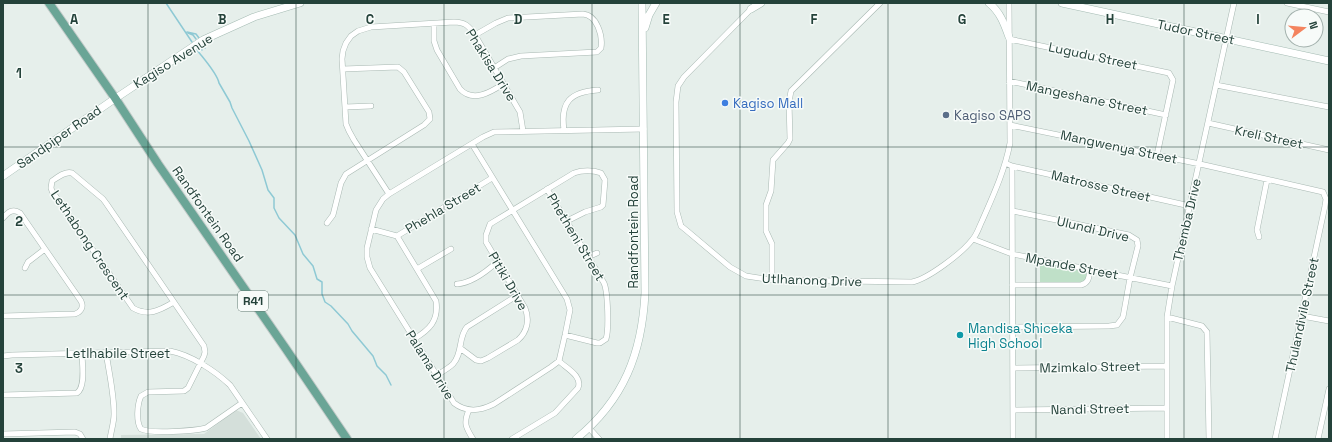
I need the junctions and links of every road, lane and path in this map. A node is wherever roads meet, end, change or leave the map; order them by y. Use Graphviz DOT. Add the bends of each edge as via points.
graph roads {
  1 [pos="49,3"];
  2 [pos="300,3"];
  3 [pos="656,3"];
  4 [pos="761,3"];
  5 [pos="880,3"];
  6 [pos="989,3"];
  7 [pos="1009,3"];
  8 [pos="1062,3"];
  9 [pos="1234,3"];
  10 [pos="1287,3"];
  11 [pos="642,4"];
  12 [pos="753,6"];
  13 [pos="1329,12"];
  14 [pos="434,24"];
  15 [pos="475,35"];
  16 [pos="643,36"];
  17 [pos="1009,38"];
  18 [pos="1227,39"];
  19 [pos="1329,60"];
  20 [pos="494,68"];
  21 [pos="343,69"];
  22 [pos="1009,81"];
  23 [pos="504,84"];
  24 [pos="1216,85"];
  25 [pos="598,90"];
  26 [pos="115,98"];
  27 [pos="371,106"];
  28 [pos="345,107"];
  29 [pos="1329,107"];
  30 [pos="1166,115"];
  31 [pos="1208,123"];
  32 [pos="1010,125"];
  33 [pos="644,129"];
  34 [pos="564,130"];
  35 [pos="523,131"];
  36 [pos="472,144"];
  37 [pos="1329,150"];
  38 [pos="1157,155"];
  39 [pos="367,160"];
  40 [pos="1005,163"];
  41 [pos="1200,164"];
  42 [pos="1012,166"];
  43 [pos="3,176"];
  44 [pos="492,178"];
  45 [pos="1267,180"];
  46 [pos="547,189"];
  47 [pos="1322,191"];
  48 [pos="388,194"];
  49 [pos="1190,206"];
  50 [pos="512,210"];
  51 [pos="1013,211"];
  52 [pos="3,218"];
  53 [pos="567,221"];
  54 [pos="327,223"];
  55 [pos="371,229"];
  56 [pos="397,236"];
  57 [pos="1259,237"];
  58 [pos="973,239"];
  59 [pos="45,249"];
  60 [pos="451,249"];
  61 [pos="597,253"];
  62 [pos="1012,254"];
  63 [pos="588,257"];
  64 [pos="497,262"];
  65 [pos="25,268"];
  66 [pos="417,269"];
  67 [pos="1090,270"];
  68 [pos="1130,278"];
  69 [pos="772,280"];
  70 [pos="457,284"];
  71 [pos="1012,286"];
  72 [pos="1172,286"];
  73 [pos="518,295"];
  74 [pos="174,302"];
  75 [pos="3,316"];
  76 [pos="1302,316"];
  77 [pos="1167,318"];
  78 [pos="1329,321"];
  79 [pos="1013,327"];
  80 [pos="566,335"];
  81 [pos="414,339"];
  82 [pos="460,348"];
  83 [pos="106,352"];
  84 [pos="82,353"];
  85 [pos="3,356"];
  86 [pos="559,361"];
  87 [pos="201,363"];
  88 [pos="1166,366"];
  89 [pos="1013,368"];
  90 [pos="437,375"];
  91 [pos="1329,389"];
  92 [pos="3,395"];
  93 [pos="242,403"];
  94 [pos="1167,408"];
  95 [pos="468,410"];
  96 [pos="1013,410"];
  97 [pos="589,428"];
  98 [pos="3,434"];
  99 [pos="84,439"];
  100 [pos="110,439"];
  101 [pos="267,439"];
  102 [pos="347,439"];
  103 [pos="473,439"];
  104 [pos="512,439"];
  105 [pos="576,439"];
  106 [pos="599,439"];
  107 [pos="1013,439"];
  108 [pos="1167,439"];
  109 [pos="1209,439"];
  110 [pos="1275,439"];
  111 [pos="1318,439"];
  1 -- 26 [label="main road, Randfontein Road / R41"];
  2 -- 26 [label="street, Kagiso Avenue" via="254,16 203,40"];
  3 -- 16 [label="street" via="649,15"];
  4 -- 12 [label="street"];
  5 -- 69 [label="street" via="791,91 790,139 773,160 771,191 766,205 766,231 772,244"];
  6 -- 17 [label="street" via="1002,17"];
  7 -- 17 [label="street, Utlhanong Drive"];
  8 -- 18 [label="street, Tudor Street"];
  9 -- 18 [label="street, Themba Drive"];
  10 -- 13 [label="street"];
  11 -- 16 [label="street, Randfontein Road"];
  12 -- 69 [label="street, Utlhanong Drive" via="678,86 677,212 681,226 730,268 746,276"];
  14 -- 15 [label="street, Phakisa Drive" via="463,23"];
  14 -- 21 [label="street, Phakisa Drive" via="371,27 358,31 346,43 342,59"];
  14 -- 23 [label="street" via="437,50 465,94 486,95"];
  15 -- 20 [label="street, Phakisa Drive"];
  15 -- 20 [label="street" via="508,18 583,14 595,20 602,41 597,52 521,56 508,59"];
  16 -- 33 [label="street, Randfontein Road"];
  17 -- 22 [label="street, Utlhanong Drive"];
  17 -- 30 [label="street, Lugudu Street" via="1166,71 1173,80"];
  18 -- 19 [label="street, Tudor Street"];
  18 -- 24 [label="street, Themba Drive"];
  20 -- 23 [label="street, Phakisa Drive"];
  21 -- 28 [label="street, Phakisa Drive"];
  21 -- 39 [label="street" via="398,67 404,72 429,112 430,119 424,125"];
  22 -- 30 [label="street, Mangeshane Street"];
  22 -- 32 [label="street, Utlhanong Drive"];
  23 -- 35 [label="street, Phakisa Drive" via="520,112"];
  24 -- 29 [label="street"];
  24 -- 31 [label="street, Themba Drive"];
  25 -- 34 [label="street" via="581,92 568,101 562,117"];
  26 -- 43 [label="street, Sandpiper Road"];
  26 -- 102 [label="main road, Randfontein Road / R41"];
  27 -- 28 [label="street"];
  28 -- 39 [label="street, Phakisa Drive" via="348,131"];
  30 -- 38 [label="street"];
  31 -- 37 [label="street, Kreli Street"];
  31 -- 41 [label="street, Themba Drive"];
  32 -- 38 [label="street, Mangwenya Street"];
  32 -- 40 [label="street, Utlhanong Drive" via="1010,143"];
  33 -- 34 [label="street, Palama Drive"];
  33 -- 97 [label="street, Randfontein Road" via="643,322 637,349 627,375 607,408"];
  34 -- 35 [label="street, Palama Drive"];
  35 -- 36 [label="street, Palama Drive" via="494,132"];
  36 -- 44 [label="street"];
  36 -- 48 [label="street, Palama Drive"];
  38 -- 41 [label="street, Mangwenya Street"];
  39 -- 48 [label="street, Phakisa Drive"];
  39 -- 54 [label="street" via="344,176 333,215"];
  40 -- 42 [label="street"];
  40 -- 58 [label="street, Utlhanong Drive"];
  41 -- 45 [label="street, Mangwenya Street"];
  41 -- 49 [label="street, Themba Drive"];
  42 -- 49 [label="street, Matrosse Street"];
  42 -- 51 [label="street"];
  44 -- 50 [label="street"];
  44 -- 56 [label="street, Phehla Street"];
  45 -- 47 [label="street, Mangwenya Street"];
  45 -- 57 [label="street" via="1257,230"];
  46 -- 50 [label="street"];
  46 -- 53 [label="street, Phetheni Street"];
  46 -- 53 [label="street" via="577,171 601,173 604,178 603,205"];
  47 -- 76 [label="street, Thulandivile Street" via="1326,198 1326,206"];
  48 -- 55 [label="street, Palama Drive" via="376,210"];
  49 -- 72 [label="street, Themba Drive"];
  50 -- 64 [label="street, Pitiki Drive" via="490,224 486,235 486,242"];
  50 -- 80 [label="street" via="569,303"];
  51 -- 62 [label="street"];
  51 -- 68 [label="street, Ulundi Drive" via="1133,237 1138,246"];
  52 -- 59 [label="street" via="11,211 18,211"];
  53 -- 63 [label="street, Phetheni Street"];
  55 -- 56 [label="street, Phehla Street"];
  55 -- 81 [label="street, Palama Drive" via="367,248 368,264"];
  56 -- 66 [label="street"];
  58 -- 62 [label="street, Mpande Street"];
  58 -- 69 [label="street, Utlhanong Drive" via="919,281"];
  59 -- 65 [label="street" via="28,262"];
  59 -- 75 [label="street" via="82,301 82,309 75,314"];
  60 -- 66 [label="street"];
  61 -- 63 [label="street"];
  62 -- 67 [label="street, Mpande Street"];
  62 -- 71 [label="street"];
  63 -- 80 [label="street, Phetheni Street" via="607,291 607,336 600,343"];
  64 -- 70 [label="street" via="466,283"];
  64 -- 73 [label="street, Pitiki Drive"];
  66 -- 81 [label="street" via="437,305 432,325"];
  67 -- 68 [label="street, Mpande Street"];
  67 -- 71 [label="street" via="1088,280 1081,285"];
  68 -- 72 [label="street, Mpande Street"];
  68 -- 79 [label="street, Ulundi Drive" via="1125,311 1117,325"];
  71 -- 79 [label="street"];
  72 -- 77 [label="street, Themba Drive"];
  73 -- 82 [label="street" via="467,327 462,334"];
  73 -- 82 [label="street, Pitiki Drive" via="528,316 524,333 518,340 481,361"];
  74 -- 74 [label="street, Lethabong Crescent" via="154,312 142,312 133,308 52,191 52,181 70,172 103,199"];
  74 -- 87 [label="street, Lethabong Crescent" via="204,346 205,352"];
  76 -- 78 [label="street"];
  76 -- 110 [label="street, Thulandivile Street"];
  77 -- 88 [label="street, Themba Drive"];
  77 -- 109 [label="street" via="1202,326 1208,332"];
  79 -- 89 [label="street"];
  80 -- 86 [label="street"];
  81 -- 90 [label="street, Palama Drive"];
  82 -- 90 [label="street" via="453,364"];
  83 -- 84 [label="street, Letlhabile Street"];
  83 -- 87 [label="street, Letlhabile Street" via="170,351"];
  83 -- 100 [label="street" via="114,407"];
  84 -- 85 [label="street, Letlhabile Street"];
  84 -- 92 [label="street" via="82,386 77,394"];
  86 -- 95 [label="street, Palama Drive" via="485,409"];
  86 -- 104 [label="street" via="578,378 578,388 555,413"];
  87 -- 93 [label="street, Letlhabile Street" via="225,380"];
  87 -- 93 [label="street" via="184,391 148,392 141,396 138,405 141,429 191,431 206,428"];
  88 -- 89 [label="street, Mzimkalo Street"];
  88 -- 94 [label="street, Themba Drive"];
  89 -- 96 [label="street"];
  90 -- 95 [label="street, Palama Drive" via="454,403"];
  91 -- 111 [label="street"];
  93 -- 101 [label="street, Letlhabile Street"];
  94 -- 96 [label="street, Nandi Street"];
  94 -- 108 [label="street, Themba Drive"];
  95 -- 103 [label="street" via="465,422"];
  96 -- 107 [label="street"];
  97 -- 105 [label="street, Randfontein Road"];
  97 -- 106 [label="street"];
  98 -- 99 [label="street" via="75,432"];
}
